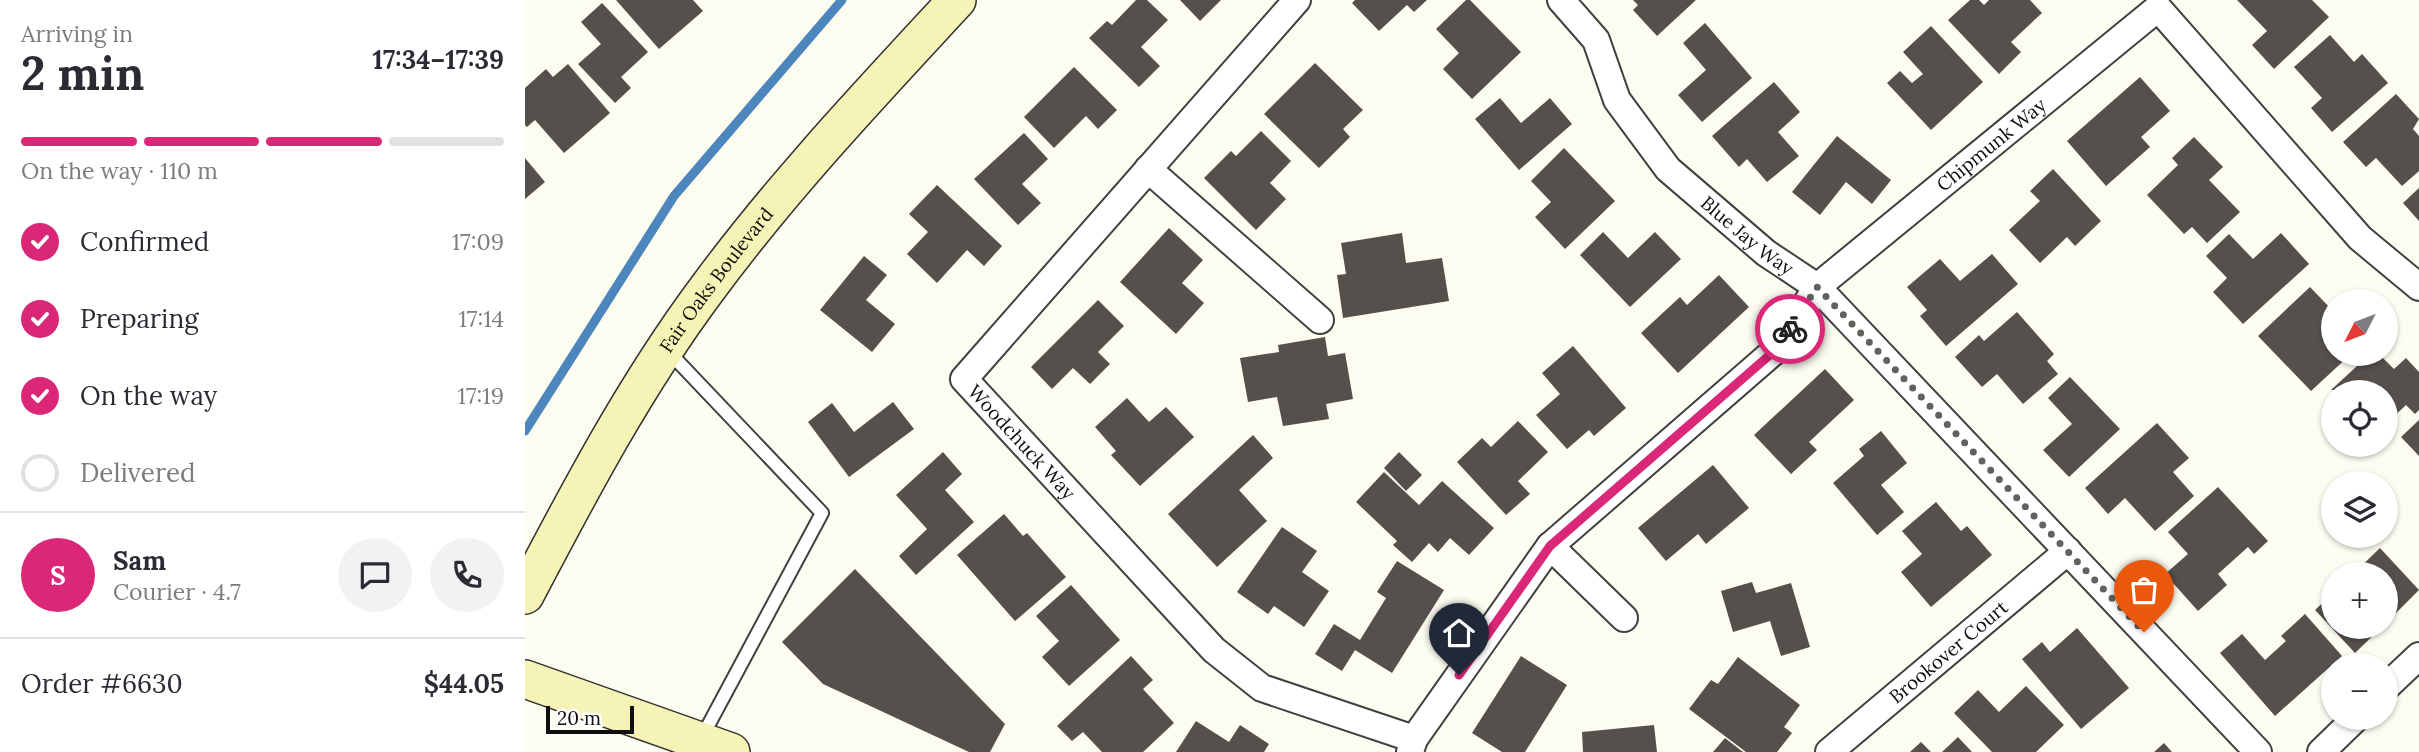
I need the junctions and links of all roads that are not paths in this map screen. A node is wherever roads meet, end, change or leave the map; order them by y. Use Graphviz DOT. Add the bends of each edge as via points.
graph roads {
  1 [pos="957,0"];
  2 [pos="1297,0"];
  3 [pos="1560,0"];
  4 [pos="1148,169"];
  5 [pos="1817,287"];
  6 [pos="2419,287"];
  7 [pos="1320,320"];
  8 [pos="666,349"];
  9 [pos="1550,546"];
  10 [pos="2068,551"];
  11 [pos="525,595"];
  12 [pos="1625,618"];
  13 [pos="2419,656"];
  14 [pos="2398,676"];
  15 [pos="525,679"];
  16 [pos="2344,730"];
  17 [pos="716,746"];
  18 [pos="1412,746"];
  19 [pos="1829,752"];
  20 [pos="2258,752"];
  21 [pos="2321,752"];
  1 -- 8 [label="main road, Fair Oaks Boulevard" via="775,205 707,289"];
  2 -- 4 [label="street, Woodchuck Way"];
  3 -- 5 [label="street, Blue Jay Way" via="1596,40 1617,100 1668,169 1766,253"];
  4 -- 7 [label="street"];
  4 -- 18 [label="street, Woodchuck Way" via="964,379 1214,650 1262,688"];
  5 -- 6 [label="street, Chipmunk Way" via="2158,8 2360,238"];
  5 -- 9 [label="street, Chipmunk Way" via="1779,347"];
  5 -- 10 [label="street, Blue Jay Way"];
  8 -- 11 [label="main road, Fair Oaks Boulevard"];
  8 -- 17 [label="lane" via="822,513"];
  9 -- 12 [label="street"];
  9 -- 18 [label="street, Chipmunk Way"];
  10 -- 19 [label="street, Brookover Court"];
  10 -- 20 [label="street, Blue Jay Way"];
  13 -- 14 [label="street"];
  15 -- 17 [label="main road"];
  16 -- 21 [label="street"];
}
